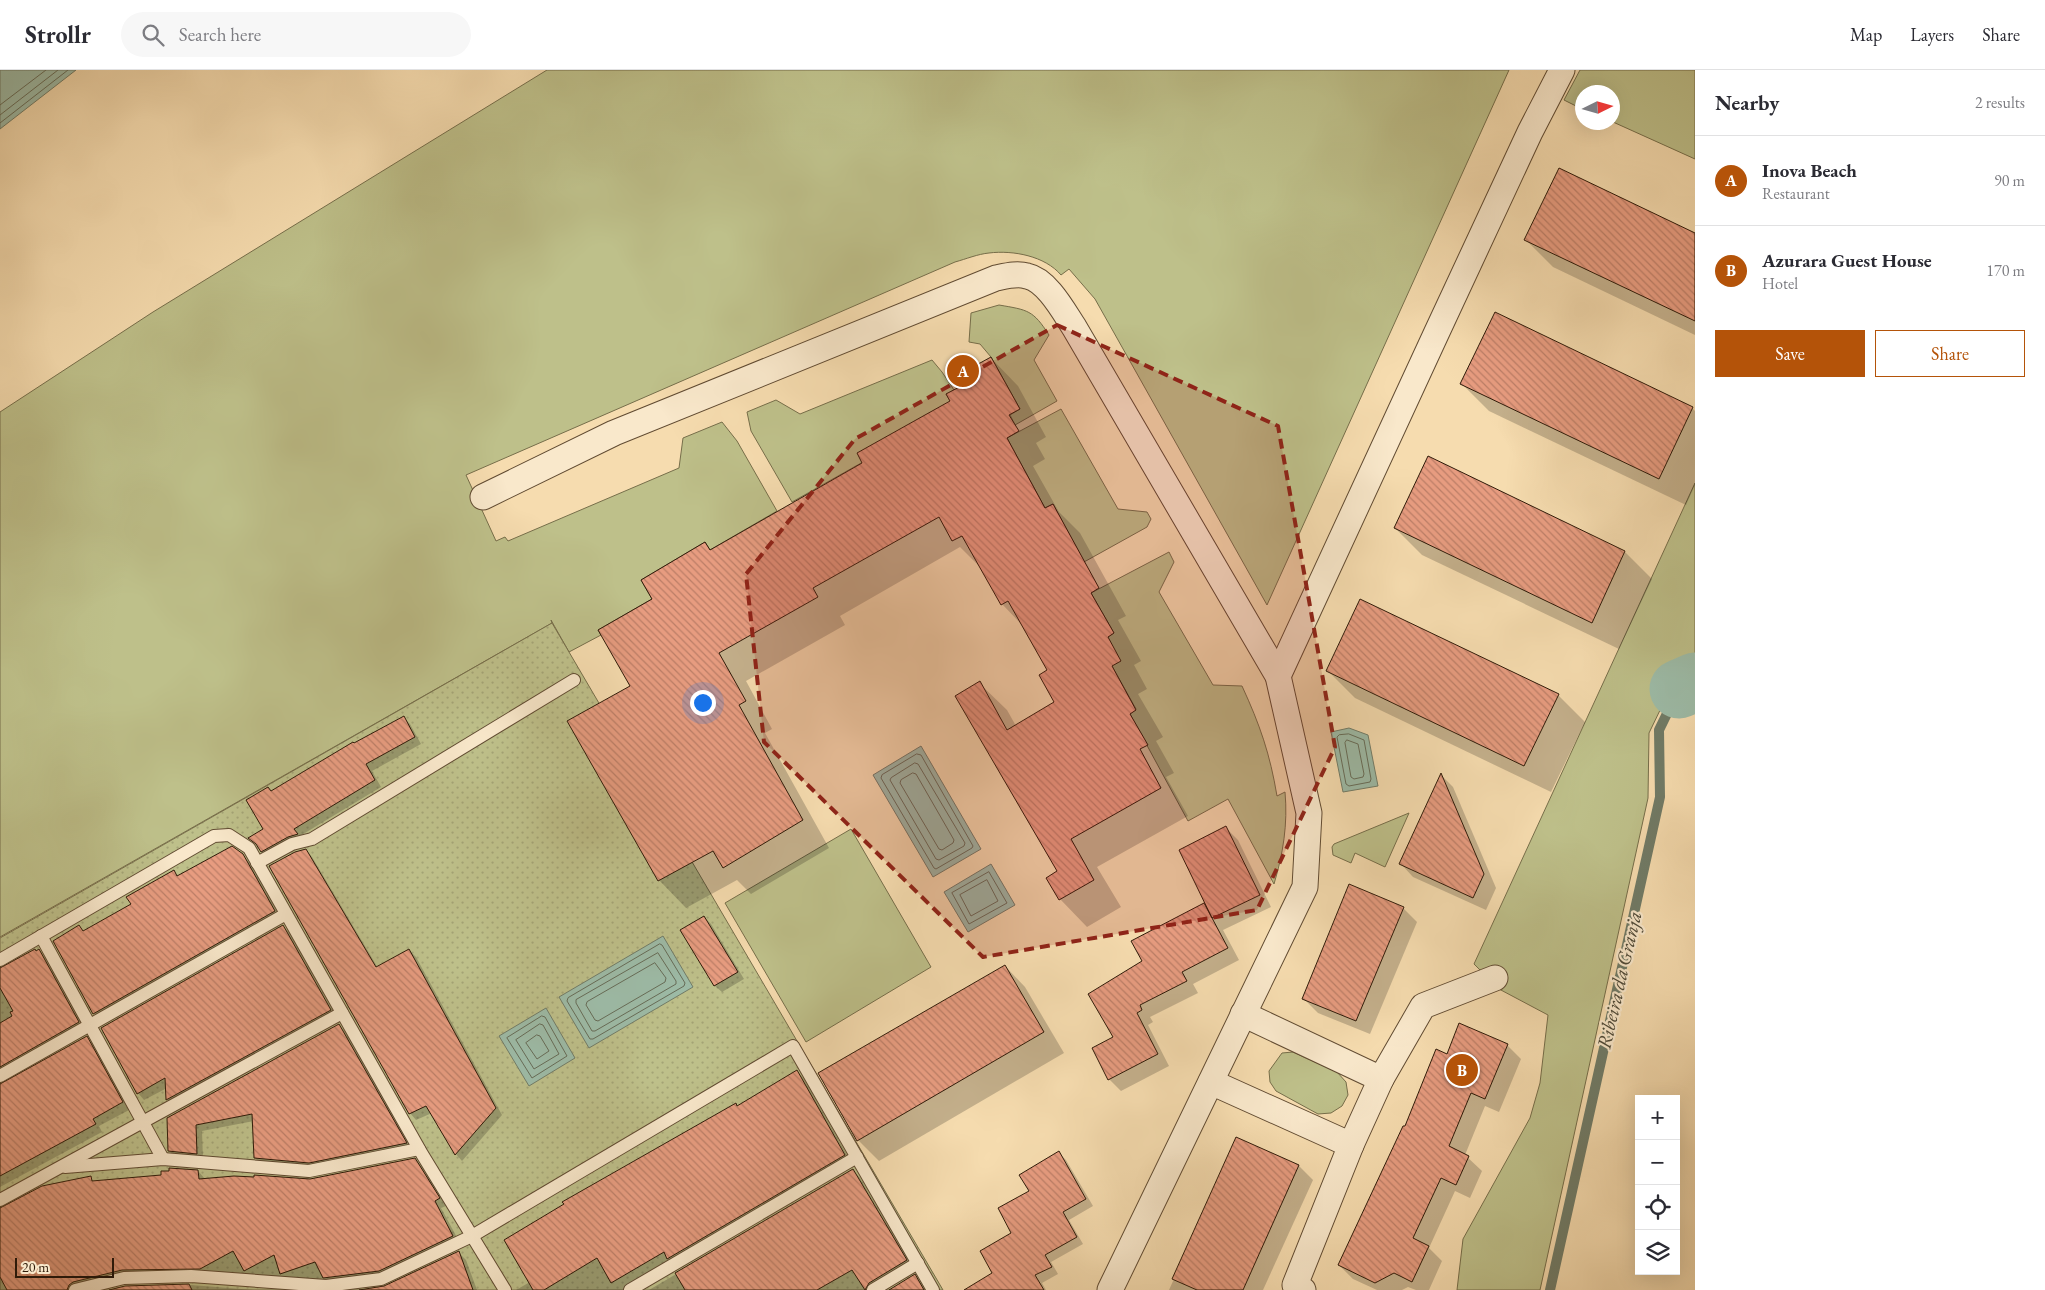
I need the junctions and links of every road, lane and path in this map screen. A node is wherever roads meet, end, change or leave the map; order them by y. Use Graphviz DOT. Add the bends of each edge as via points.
graph roads {
  1 [pos="1562,70"];
  2 [pos="483,497"];
  3 [pos="1278,676"];
  4 [pos="574,680"];
  5 [pos="257,863"];
  6 [pos="286,914"];
  7 [pos="41,936"];
  8 [pos="0,960"];
  9 [pos="1495,978"];
  10 [pos="342,1013"];
  11 [pos="1243,1014"];
  12 [pos="89,1025"];
  13 [pos="0,1076"];
  14 [pos="1381,1079"];
  15 [pos="1210,1082"];
  16 [pos="143,1122"];
  17 [pos="1351,1146"];
  18 [pos="420,1149"];
  19 [pos="857,1157"];
  20 [pos="163,1159"];
  21 [pos="59,1167"];
  22 [pos="0,1200"];
  23 [pos="472,1236"];
  24 [pos="918,1263"];
  25 [pos="75,1290"];
  26 [pos="505,1290"];
  27 [pos="630,1290"];
  28 [pos="873,1290"];
  29 [pos="934,1290"];
  30 [pos="1110,1290"];
  31 [pos="1303,1290"];
  1 -- 3 [label="street" via="1530,132"];
  2 -- 3 [label="street" via="614,433 942,298 996,278 1029,276 1052,295 1074,327"];
  3 -- 11 [label="street" via="1309,813 1305,887"];
  4 -- 5 [label="lane" via="312,839 292,844"];
  5 -- 6 [label="lane"];
  5 -- 7 [label="lane" via="249,848 230,835 214,836"];
  6 -- 10 [label="lane"];
  6 -- 12 [label="lane"];
  7 -- 8 [label="lane"];
  7 -- 12 [label="lane"];
  9 -- 14 [label="street" via="1423,1006"];
  10 -- 16 [label="lane"];
  10 -- 18 [label="lane"];
  11 -- 14 [label="street"];
  11 -- 15 [label="street"];
  12 -- 13 [label="lane"];
  12 -- 16 [label="lane"];
  14 -- 17 [label="street"];
  15 -- 17 [label="street"];
  15 -- 30 [label="street"];
  16 -- 20 [label="lane"];
  16 -- 21 [label="lane"];
  17 -- 31 [label="street" via="1295,1285"];
  18 -- 20 [label="lane" via="309,1171"];
  18 -- 23 [label="lane"];
  19 -- 23 [label="lane" via="793,1046"];
  19 -- 24 [label="lane"];
  19 -- 27 [label="lane"];
  20 -- 21 [label="lane"];
  21 -- 22 [label="lane"];
  23 -- 25 [label="lane" via="381,1279 326,1286 191,1276 124,1278"];
  23 -- 26 [label="lane"];
  24 -- 28 [label="lane"];
  24 -- 29 [label="lane"];
}
